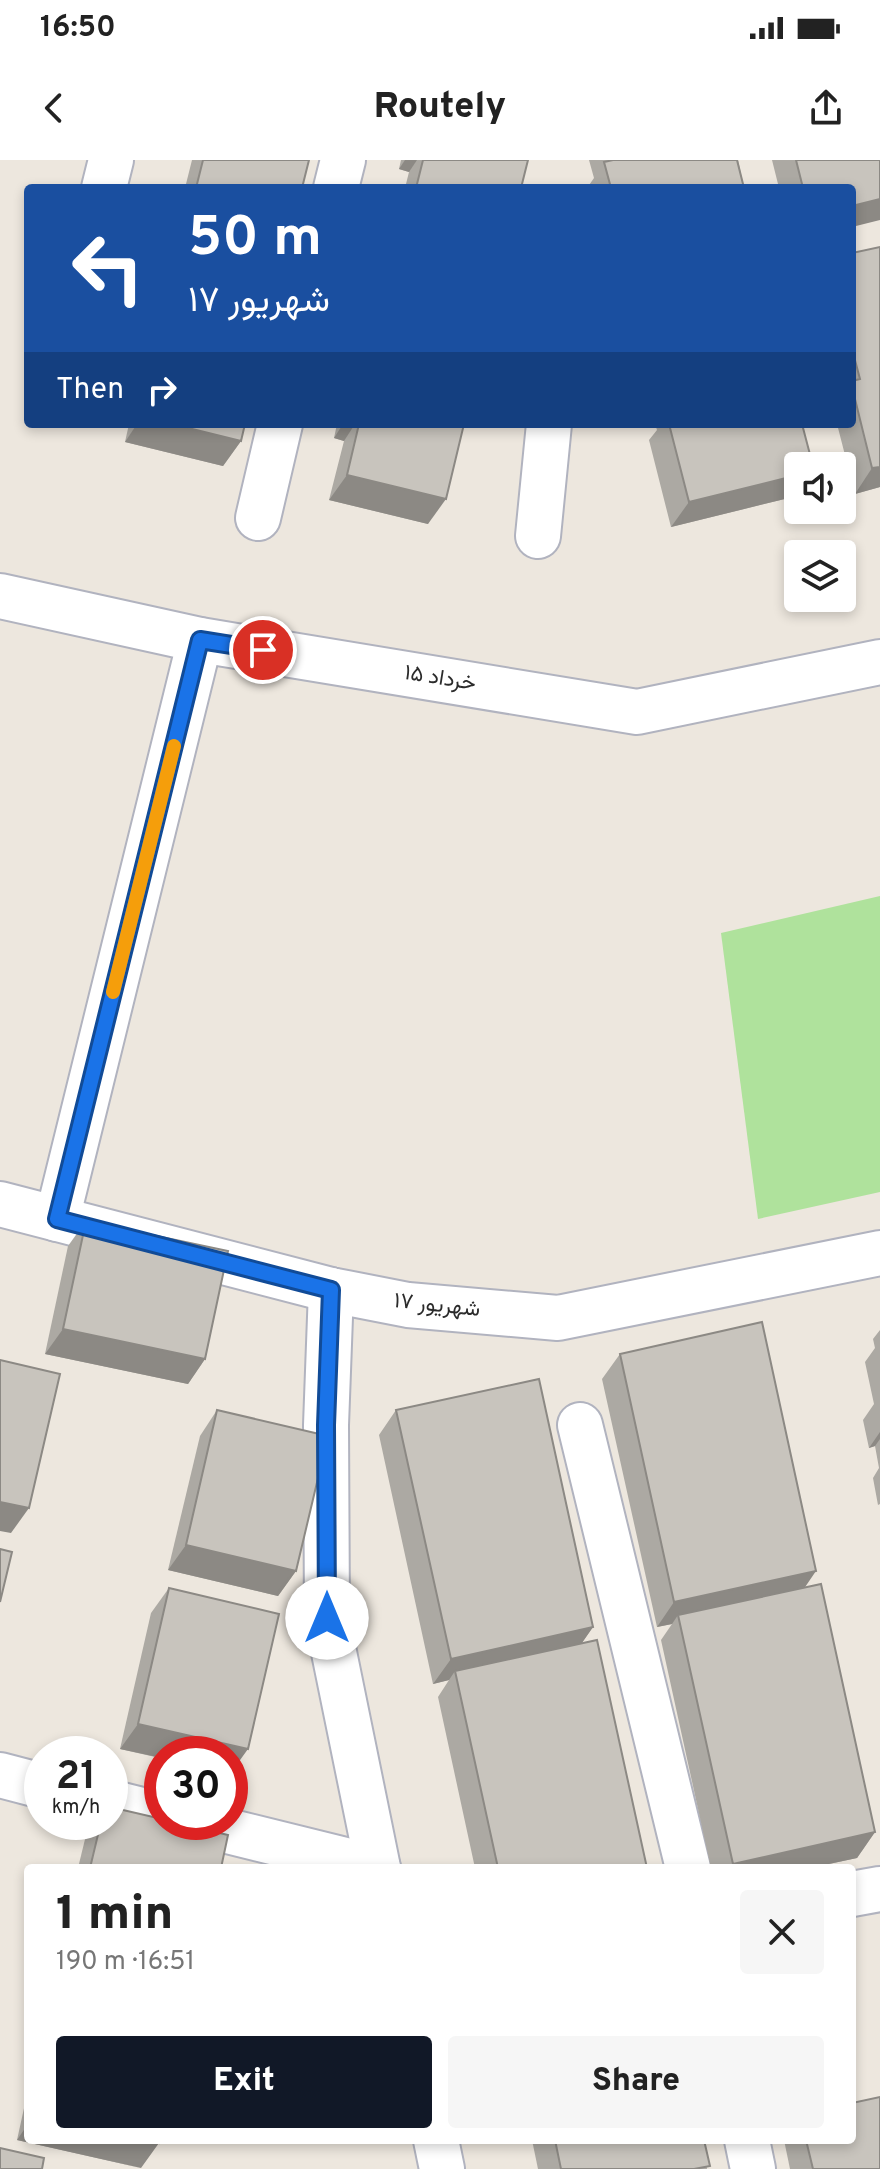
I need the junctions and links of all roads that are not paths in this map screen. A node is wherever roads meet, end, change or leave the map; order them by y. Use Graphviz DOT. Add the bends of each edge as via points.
graph roads {
  1 [pos="111,160"];
  2 [pos="343,160"];
  3 [pos="105,184"];
  4 [pos="337,184"];
  5 [pos="279,428"];
  6 [pos="549,428"];
  7 [pos="258,518"];
  8 [pos="538,536"];
  9 [pos="0,596"];
  10 [pos="200,640"];
  11 [pos="880,662"];
  12 [pos="0,1204"];
  13 [pos="57,1219"];
  14 [pos="880,1253"];
  15 [pos="331,1290"];
  16 [pos="580,1425"];
  17 [pos="0,1775"];
  18 [pos="24,1781"];
  19 [pos="248,1836"];
  20 [pos="362,1864"];
  21 [pos="377,1864"];
  22 [pos="687,1864"];
  23 [pos="880,1889"];
  24 [pos="856,1893"];
  25 [pos="437,2144"];
  26 [pos="748,2144"];
  27 [pos="442,2169"];
  28 [pos="753,2169"];
  1 -- 3 [label="street"];
  2 -- 4 [label="street"];
  5 -- 7 [label="street"];
  6 -- 8 [label="street"];
  9 -- 10 [label="street, ۱۵ خرداد"];
  10 -- 11 [label="street, ۱۵ خرداد" via="637,712"];
  10 -- 13 [label="street"];
  12 -- 13 [label="street, ۱۷ شهریور"];
  13 -- 15 [label="street, ۱۷ شهریور"];
  14 -- 15 [label="street, ۱۷ شهریور" via="558,1318 408,1305"];
  15 -- 21 [label="street" via="327,1618"];
  16 -- 22 [label="street"];
  17 -- 18 [label="street"];
  19 -- 20 [label="street"];
  23 -- 24 [label="street"];
  25 -- 27 [label="street"];
  26 -- 28 [label="street"];
}
